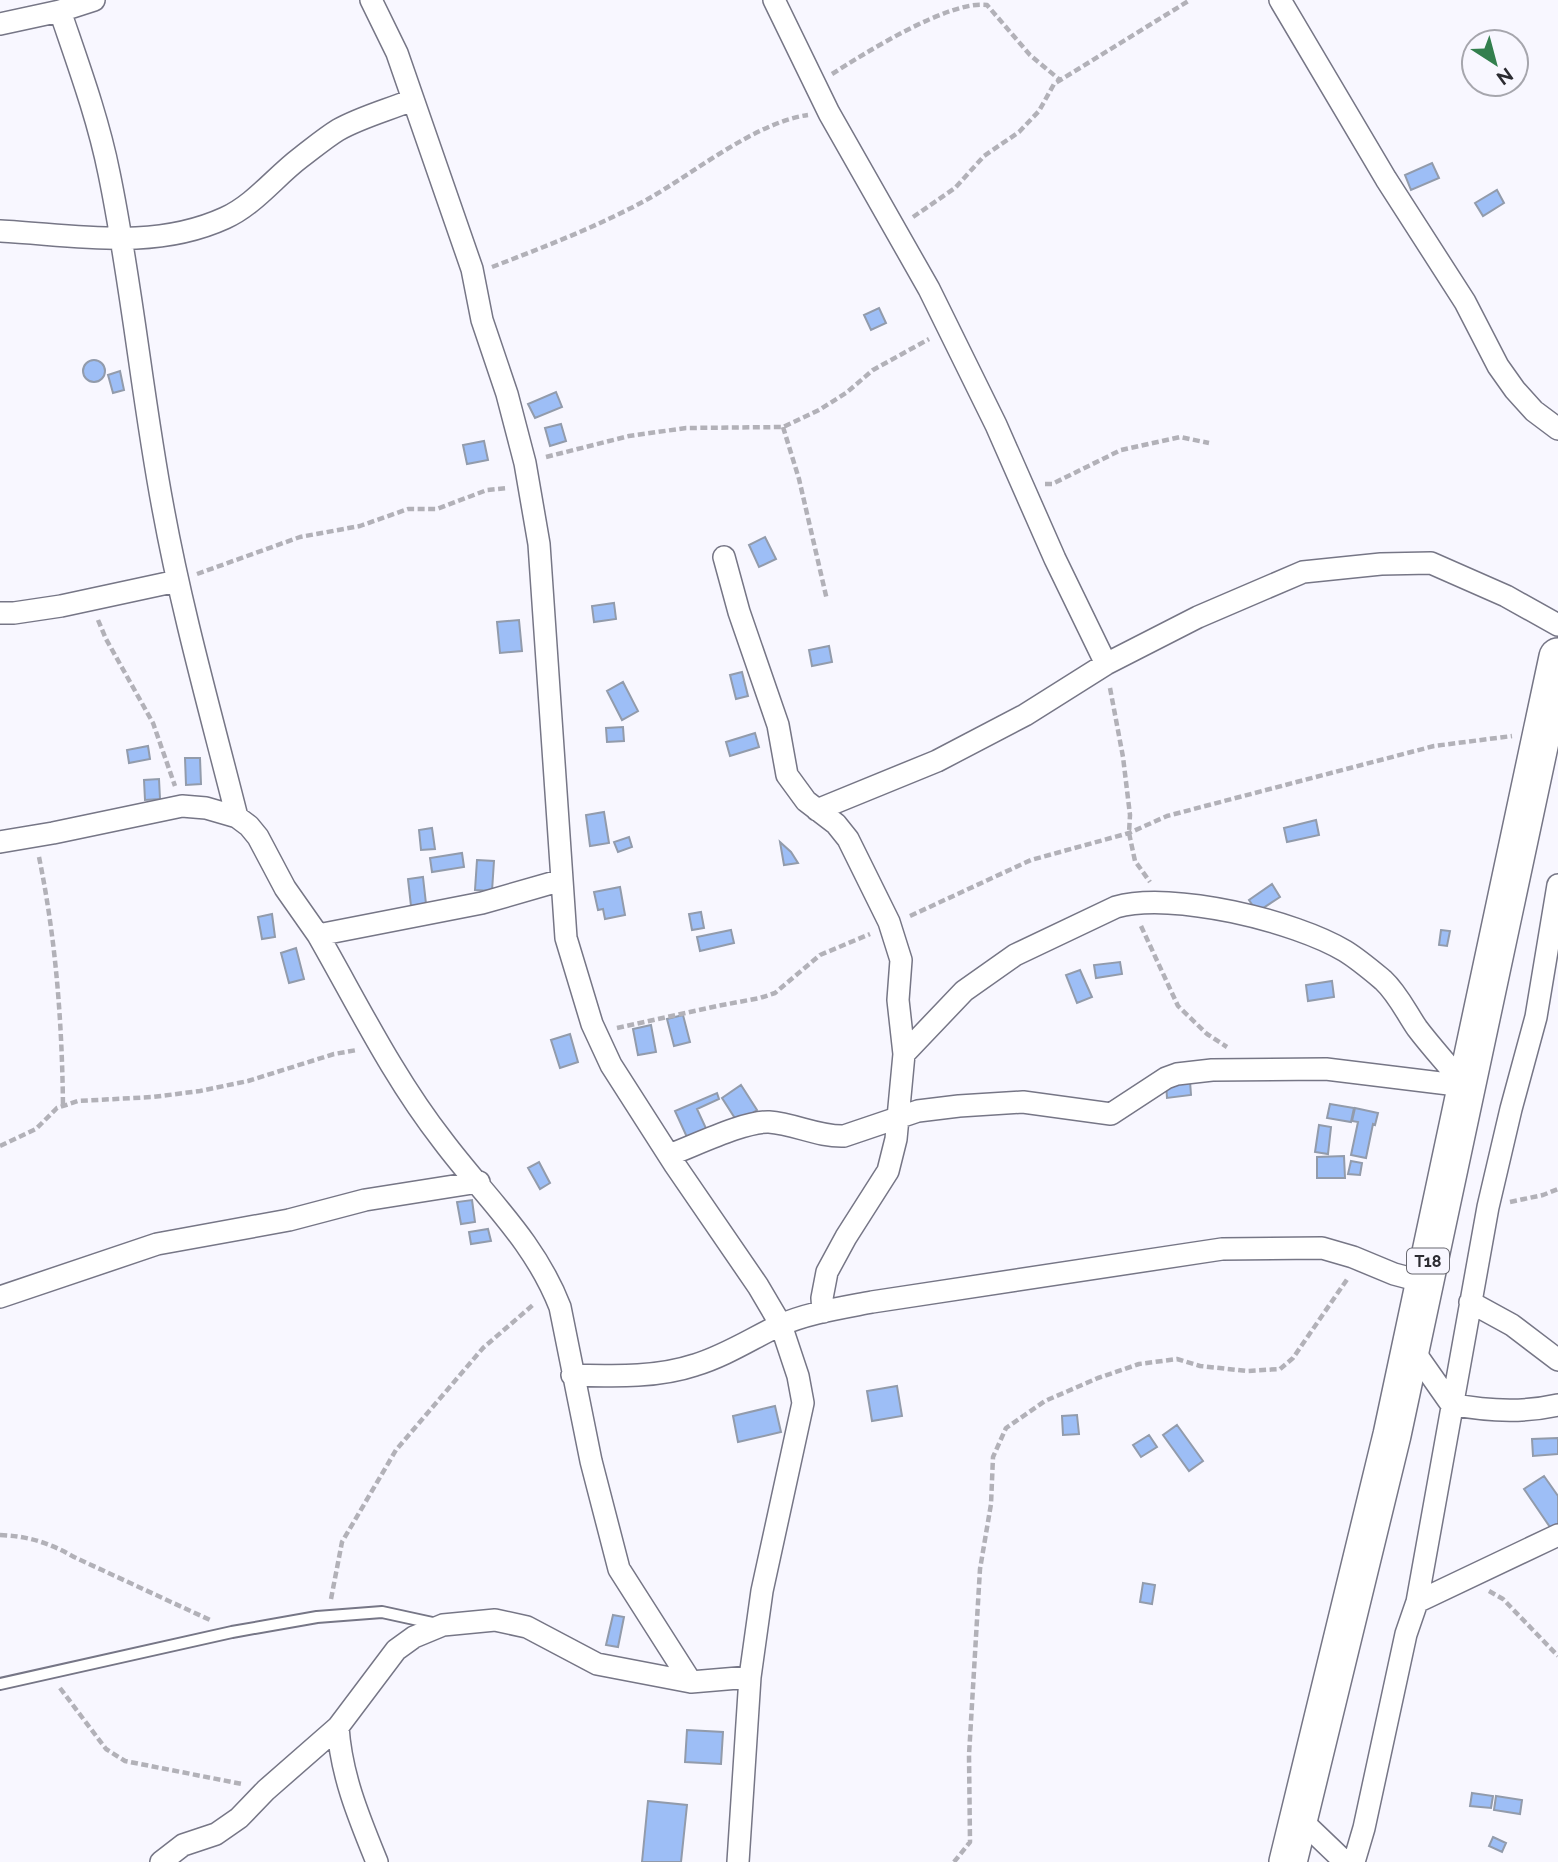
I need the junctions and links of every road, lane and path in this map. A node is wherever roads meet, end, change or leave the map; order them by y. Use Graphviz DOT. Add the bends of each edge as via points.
graph roads {
  1 [pos="94,0"];
  2 [pos="371,0"];
  3 [pos="775,0"];
  4 [pos="1190,0"];
  5 [pos="1280,0"];
  6 [pos="60,11"];
  7 [pos="0,24"];
  8 [pos="1060,80"];
  9 [pos="815,85"];
  10 [pos="412,100"];
  11 [pos="829,113"];
  12 [pos="895,230"];
  13 [pos="0,231"];
  14 [pos="122,239"];
  15 [pos="472,269"];
  16 [pos="950,331"];
  17 [pos="783,427"];
  18 [pos="1558,429"];
  19 [pos="1209,443"];
  20 [pos="525,463"];
  21 [pos="529,485"];
  22 [pos="1024,486"];
  23 [pos="724,557"];
  24 [pos="177,581"];
  25 [pos="90,599"];
  26 [pos="827,600"];
  27 [pos="0,613"];
  28 [pos="1558,625"];
  29 [pos="1558,657"];
  30 [pos="1106,664"];
  31 [pos="1542,733"];
  32 [pos="182,806"];
  33 [pos="817,810"];
  34 [pos="237,817"];
  35 [pos="1129,833"];
  36 [pos="35,836"];
  37 [pos="0,842"];
  38 [pos="562,880"];
  39 [pos="1558,885"];
  40 [pos="1130,903"];
  41 [pos="1168,904"];
  42 [pos="891,927"];
  43 [pos="318,935"];
  44 [pos="1558,1006"];
  45 [pos="1536,1017"];
  46 [pos="596,1033"];
  47 [pos="381,1051"];
  48 [pos="904,1054"];
  49 [pos="1260,1070"];
  50 [pos="1465,1086"];
  51 [pos="63,1107"];
  52 [pos="898,1117"];
  53 [pos="0,1146"];
  54 [pos="669,1155"];
  55 [pos="479,1182"];
  56 [pos="1558,1189"];
  57 [pos="1488,1207"];
  58 [pos="1363,1261"];
  59 [pos="1424,1282"];
  60 [pos="552,1287"];
  61 [pos="0,1297"];
  62 [pos="1470,1302"];
  63 [pos="823,1312"];
  64 [pos="781,1325"];
  65 [pos="1411,1347"];
  66 [pos="1558,1360"];
  67 [pos="572,1375"];
  68 [pos="1451,1404"];
  69 [pos="1558,1405"];
  70 [pos="0,1535"];
  71 [pos="1558,1535"];
  72 [pos="1468,1577"];
  73 [pos="1417,1602"];
  74 [pos="328,1616"];
  75 [pos="443,1625"];
  76 [pos="232,1632"];
  77 [pos="1558,1656"];
  78 [pos="49,1673"];
  79 [pos="750,1676"];
  80 [pos="691,1682"];
  81 [pos="0,1684"];
  82 [pos="338,1727"];
  83 [pos="266,1790"];
  84 [pos="1300,1819"];
  85 [pos="161,1862"];
  86 [pos="376,1862"];
  87 [pos="738,1862"];
  88 [pos="954,1862"];
  89 [pos="1288,1862"];
  90 [pos="1345,1862"];
  91 [pos="1354,1862"];
  1 -- 6 [label="street"];
  2 -- 10 [label="street" via="397,53"];
  3 -- 9 [label="street"];
  4 -- 8 [label="path"];
  5 -- 18 [label="street" via="1465,302 1498,366 1534,411"];
  6 -- 7 [label="street"];
  6 -- 14 [label="street" via="93,109"];
  8 -- 9 [label="path" via="1030,55 987,5 977,1 923,19"];
  8 -- 12 [label="path" via="1019,132 984,156 955,188"];
  9 -- 11 [label="street"];
  10 -- 14 [label="street" via="338,130 224,219 160,237"];
  10 -- 15 [label="street"];
  11 -- 12 [label="street"];
  11 -- 15 [label="path" via="799,117 759,132 647,199 587,228 491,268"];
  12 -- 16 [label="street"];
  13 -- 14 [label="street"];
  14 -- 24 [label="street"];
  15 -- 20 [label="street" via="482,320"];
  16 -- 17 [label="path" via="898,355 828,404"];
  16 -- 22 [label="street"];
  17 -- 20 [label="path" via="686,428 629,436"];
  17 -- 26 [label="path"];
  19 -- 22 [label="path" via="1180,437 1133,447 1052,484"];
  20 -- 21 [label="street"];
  21 -- 24 [label="path" via="487,490 437,509 408,509 360,526 300,537"];
  21 -- 38 [label="street" via="539,544"];
  22 -- 30 [label="street"];
  23 -- 33 [label="street" via="778,725 787,775"];
  24 -- 25 [label="street"];
  24 -- 34 [label="street"];
  25 -- 27 [label="street"];
  25 -- 32 [label="path" via="106,639 153,723"];
  28 -- 30 [label="street" via="1431,563 1381,564 1303,572 1198,617"];
  29 -- 31 [label="highway, T18"];
  30 -- 33 [label="street" via="1025,715 937,761"];
  30 -- 35 [label="path" via="1123,757"];
  31 -- 35 [label="path" via="1434,746 1167,816"];
  31 -- 50 [label="highway, T18"];
  32 -- 34 [label="street"];
  32 -- 36 [label="street"];
  33 -- 42 [label="street" via="848,839"];
  34 -- 43 [label="street" via="258,837 285,888"];
  35 -- 41 [label="path" via="1135,861"];
  35 -- 42 [label="path" via="1031,860"];
  36 -- 37 [label="street"];
  36 -- 51 [label="path" via="59,989"];
  38 -- 43 [label="street" via="482,903"];
  38 -- 46 [label="street" via="566,939"];
  39 -- 45 [label="street"];
  40 -- 41 [label="street"];
  40 -- 48 [label="street" via="1015,955 964,991"];
  40 -- 49 [label="path" via="1178,1006 1207,1034"];
  41 -- 50 [label="street" via="1230,912 1290,928 1343,950 1385,982"];
  42 -- 46 [label="path" via="820,955 768,996"];
  42 -- 48 [label="street" via="901,960 898,1000"];
  43 -- 47 [label="street"];
  44 -- 45 [label="street"];
  45 -- 57 [label="street"];
  46 -- 54 [label="street" via="611,1065"];
  47 -- 51 [label="path" via="334,1054 200,1091 78,1101"];
  47 -- 55 [label="street" via="443,1142"];
  48 -- 52 [label="street"];
  49 -- 50 [label="street" via="1326,1069"];
  49 -- 52 [label="street" via="1177,1074 1111,1114 1023,1102 945,1107"];
  50 -- 59 [label="highway, T18"];
  51 -- 53 [label="path" via="36,1129"];
  52 -- 54 [label="street" via="832,1137 765,1122"];
  52 -- 63 [label="street" via="888,1171 827,1272"];
  54 -- 64 [label="street"];
  55 -- 60 [label="street" via="516,1228"];
  55 -- 61 [label="street" via="365,1200 289,1220 157,1244"];
  56 -- 57 [label="path"];
  57 -- 62 [label="street"];
  58 -- 59 [label="street"];
  58 -- 63 [label="street" via="1322,1248 1222,1249"];
  58 -- 88 [label="path" via="1293,1358 1280,1369 1247,1371 1177,1359 1139,1364 1045,1401 1006,1428 993,1457 980,1569 969,1755 970,1842"];
  59 -- 65 [label="highway, T18"];
  60 -- 67 [label="street"];
  60 -- 74 [label="path" via="483,1348 396,1450 342,1542"];
  62 -- 66 [label="street" via="1512,1325"];
  62 -- 68 [label="street"];
  63 -- 64 [label="street"];
  64 -- 67 [label="street" via="693,1366 631,1376"];
  64 -- 79 [label="street" via="803,1403 762,1591"];
  65 -- 68 [label="street"];
  65 -- 84 [label="highway, T18"];
  67 -- 80 [label="street" via="619,1569"];
  68 -- 69 [label="street" via="1479,1409"];
  68 -- 73 [label="street"];
  70 -- 76 [label="path" via="52,1545"];
  71 -- 72 [label="street"];
  72 -- 73 [label="street"];
  72 -- 77 [label="path" via="1503,1600"];
  73 -- 91 [label="street"];
  74 -- 75 [label="lane" via="382,1612"];
  74 -- 76 [label="lane"];
  75 -- 80 [label="street" via="495,1620 527,1627 597,1664"];
  75 -- 82 [label="street" via="396,1650"];
  76 -- 78 [label="lane"];
  78 -- 81 [label="lane"];
  78 -- 83 [label="path" via="106,1749 125,1761"];
  79 -- 80 [label="street"];
  79 -- 87 [label="street"];
  82 -- 83 [label="street"];
  82 -- 86 [label="street" via="340,1756"];
  83 -- 85 [label="street" via="216,1834 183,1845"];
  84 -- 89 [label="highway, T18"];
  84 -- 90 [label="street"];
}
